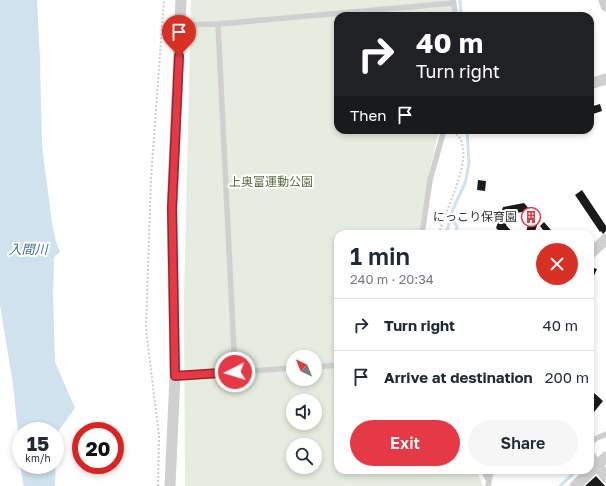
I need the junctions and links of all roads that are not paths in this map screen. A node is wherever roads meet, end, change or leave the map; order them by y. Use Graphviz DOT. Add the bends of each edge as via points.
graph roads {
  1 [pos="181,0"];
  2 [pos="604,0"];
  3 [pos="453,2"];
  4 [pos="606,6"];
  5 [pos="346,12"];
  6 [pos="455,12"];
  7 [pos="334,13"];
  8 [pos="218,24"];
  9 [pos="180,25"];
  10 [pos="606,79"];
  11 [pos="594,83"];
  12 [pos="443,134"];
  13 [pos="423,230"];
  14 [pos="606,239"];
  15 [pos="594,250"];
  16 [pos="334,365"];
  17 [pos="322,366"];
  18 [pos="286,368"];
  19 [pos="235,372"];
  20 [pos="175,376"];
  21 [pos="606,434"];
  22 [pos="594,440"];
  23 [pos="606,457"];
  24 [pos="594,460"];
  25 [pos="598,465"];
  26 [pos="594,469"];
  27 [pos="484,474"];
  28 [pos="490,474"];
  29 [pos="588,474"];
  30 [pos="606,477"];
  31 [pos="488,484"];
  32 [pos="170,486"];
  33 [pos="575,486"];
  1 -- 9 [label="street"];
  2 -- 4 [label="street"];
  3 -- 5 [label="lane"];
  3 -- 6 [label="lane"];
  7 -- 8 [label="lane"];
  8 -- 9 [label="lane"];
  8 -- 19 [label="lane"];
  9 -- 20 [label="street" via="172,208"];
  10 -- 11 [label="street"];
  12 -- 13 [label="lane" via="430,180"];
  14 -- 15 [label="street"];
  16 -- 17 [label="lane"];
  18 -- 19 [label="lane"];
  19 -- 20 [label="lane"];
  20 -- 32 [label="street"];
  21 -- 22 [label="lane"];
  23 -- 25 [label="street"];
  24 -- 25 [label="street"];
  25 -- 26 [label="street"];
  25 -- 30 [label="street"];
  27 -- 31 [label="lane"];
  28 -- 31 [label="lane"];
  29 -- 33 [label="street"];
}
